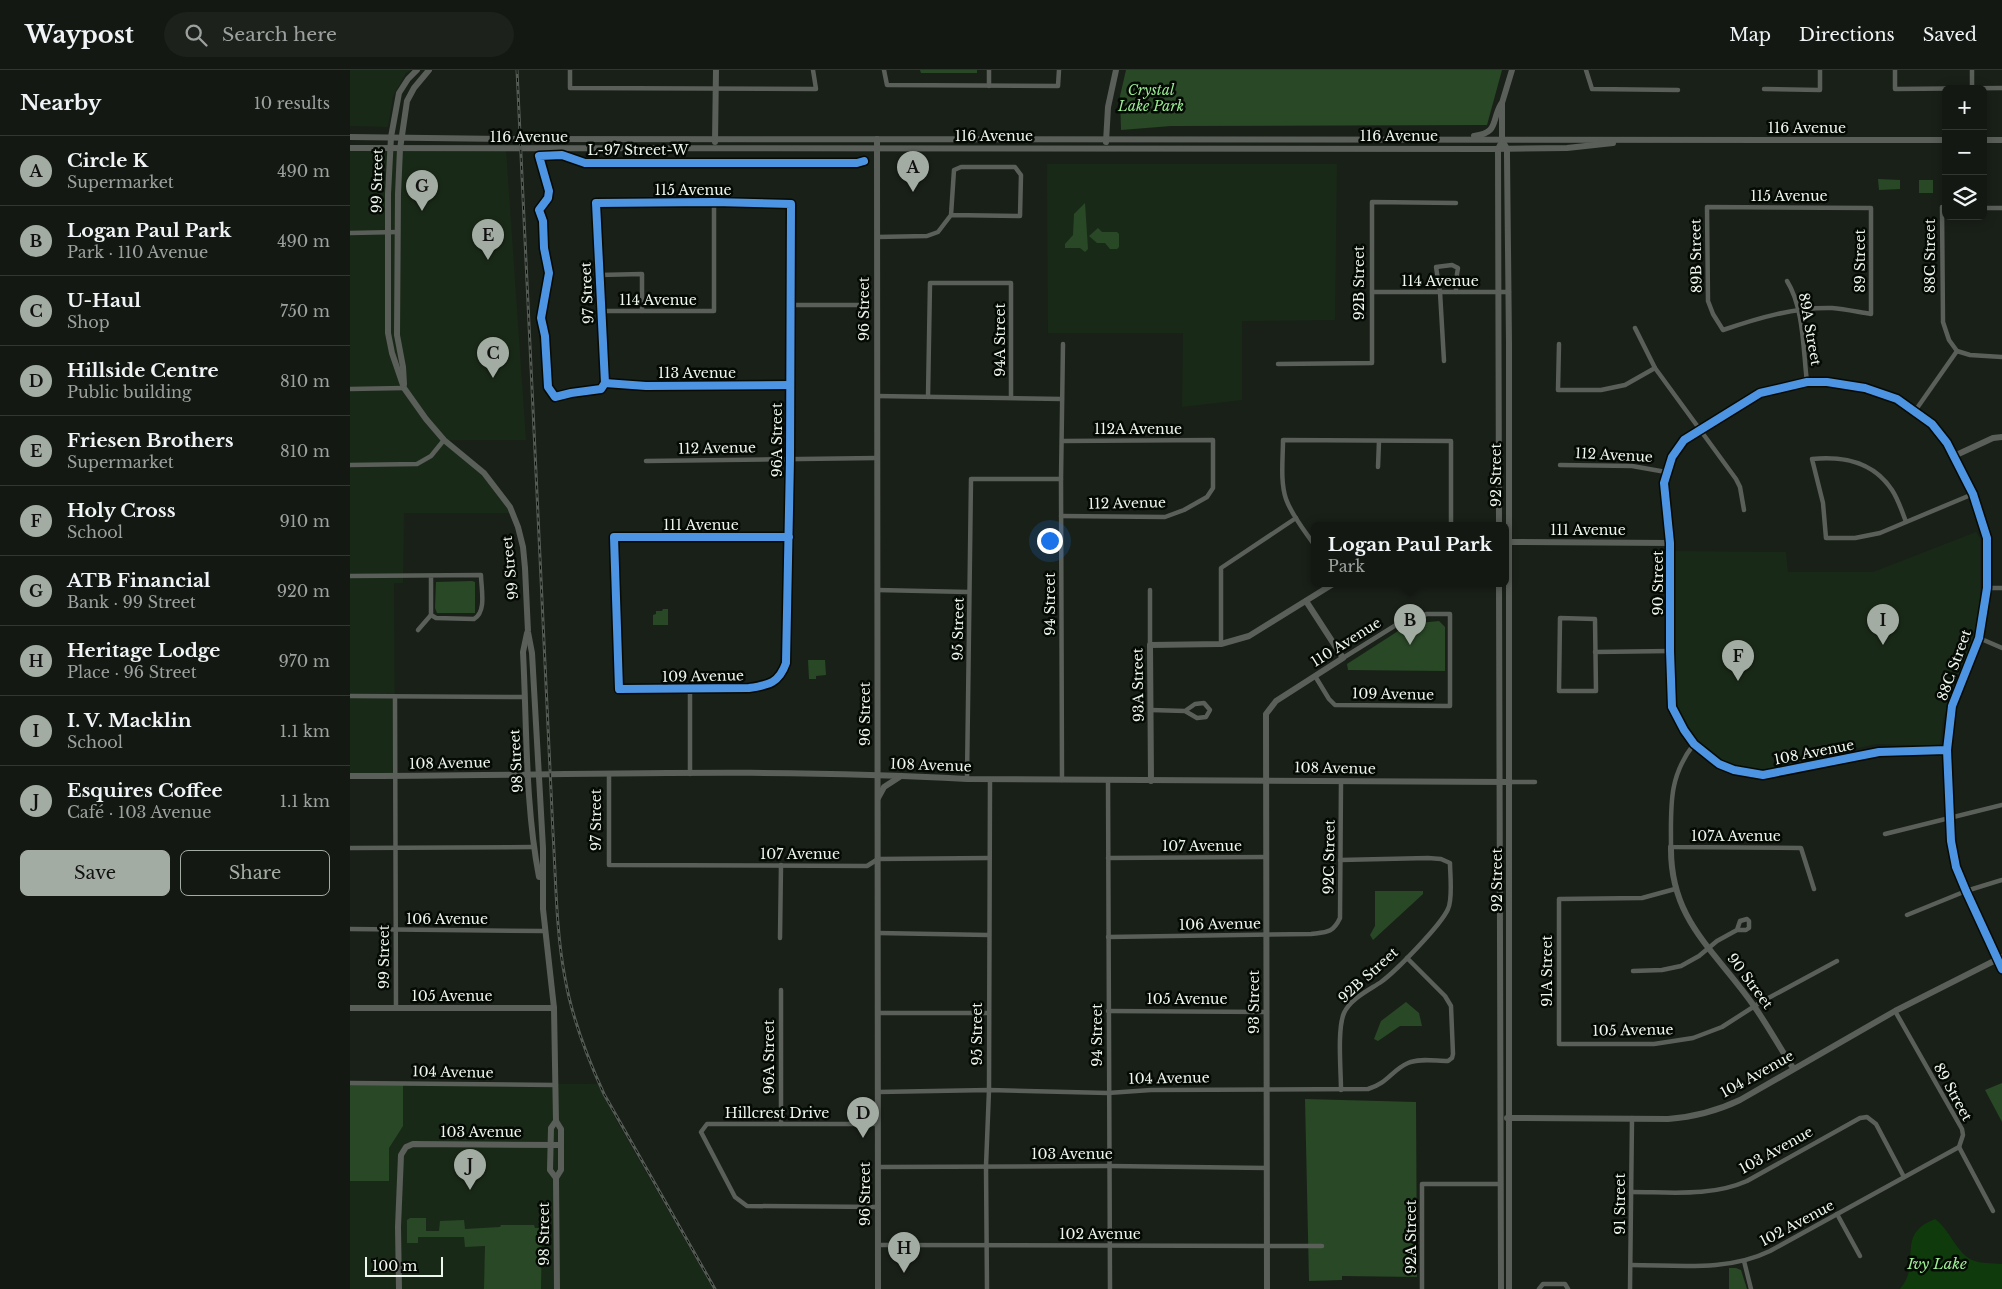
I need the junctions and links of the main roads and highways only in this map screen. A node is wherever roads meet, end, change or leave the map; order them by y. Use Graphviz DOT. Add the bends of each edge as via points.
graph roads {
  1 [pos="417,70"];
  2 [pos="429,70"];
  3 [pos="716,70"];
  4 [pos="1116,70"];
  5 [pos="1512,70"];
  6 [pos="1502,103"];
  7 [pos="350,137"];
  8 [pos="391,137"];
  9 [pos="401,138"];
  10 [pos="505,139"];
  11 [pos="877,139"];
  12 [pos="1106,139"];
  13 [pos="714,140"];
  14 [pos="1447,140"];
  15 [pos="1502,140"];
  16 [pos="1638,140"];
  17 [pos="1942,140"];
  18 [pos="1987,140"];
  19 [pos="2002,140"];
  20 [pos="350,148"];
  21 [pos="1106,148"];
  22 [pos="390,149"];
  23 [pos="400,149"];
  24 [pos="714,149"];
  25 [pos="877,149"];
  26 [pos="1498,149"];
  27 [pos="1507,149"];
  28 [pos="506,150"];
  29 [pos="404,388"];
  30 [pos="1699,429"];
  31 [pos="2002,437"];
  32 [pos="1954,456"];
  33 [pos="1499,522"];
  34 [pos="1507,522"];
  35 [pos="1509,542"];
  36 [pos="1670,543"];
  37 [pos="1328,587"];
  38 [pos="1500,587"];
  39 [pos="1508,587"];
  40 [pos="1306,601"];
  41 [pos="528,632"];
  42 [pos="534,697"];
  43 [pos="1266,714"];
  44 [pos="1694,744"];
  45 [pos="1947,750"];
  46 [pos="529,774"];
  47 [pos="538,774"];
  48 [pos="878,775"];
  49 [pos="902,775"];
  50 [pos="350,776"];
  51 [pos="1266,780"];
  52 [pos="1151,781"];
  53 [pos="1500,782"];
  54 [pos="1510,782"];
  55 [pos="878,799"];
  56 [pos="1671,847"];
  57 [pos="542,888"];
  58 [pos="1999,958"];
  59 [pos="350,1008"];
  60 [pos="554,1008"];
  61 [pos="1793,1068"];
  62 [pos="1500,1118"];
  63 [pos="1509,1118"];
  64 [pos="556,1122"];
  65 [pos="551,1145"];
  66 [pos="561,1145"];
  67 [pos="556,1178"];
  68 [pos="399,1289"];
  69 [pos="557,1289"];
  70 [pos="878,1289"];
  71 [pos="1267,1289"];
  72 [pos="1500,1289"];
  73 [pos="1509,1289"];
  1 -- 8 [label="main road, 99 Street" via="399,93"];
  2 -- 9 [label="main road, 99 Street" via="410,94"];
  3 -- 13 [label="main road"];
  4 -- 12 [label="main road" via="1108,107"];
  5 -- 6 [label="main road"];
  6 -- 14 [label="main road" via="1488,133"];
  6 -- 15 [label="main road"];
  7 -- 8 [label="main road, 116 Avenue"];
  8 -- 9 [label="main road, 116 Avenue"];
  8 -- 22 [label="main road, 99 Street"];
  9 -- 10 [label="main road, 116 Avenue"];
  9 -- 23 [label="main road, 99 Street"];
  10 -- 13 [label="main road, 116 Avenue"];
  10 -- 28 [label="main road"];
  11 -- 12 [label="main road, 116 Avenue"];
  11 -- 13 [label="main road, 116 Avenue"];
  11 -- 25 [label="main road, 96 Street"];
  12 -- 14 [label="main road, 116 Avenue"];
  12 -- 21 [label="main road"];
  13 -- 24 [label="main road"];
  14 -- 15 [label="main road, 116 Avenue"];
  15 -- 16 [label="main road, 116 Avenue"];
  15 -- 26 [label="main road, 92 Street"];
  15 -- 27 [label="main road, 92 Street"];
  16 -- 17 [label="main road, 116 Avenue"];
  16 -- 27 [label="main road, 116 Avenue" via="1567,148"];
  18 -- 19 [label="main road"];
  20 -- 22 [label="main road, 116 Avenue"];
  21 -- 25 [label="main road, 116 Avenue"];
  21 -- 26 [label="main road, 116 Avenue"];
  22 -- 23 [label="main road, 116 Avenue"];
  22 -- 29 [label="main road, 99 Street" via="388,333 394,363"];
  23 -- 28 [label="main road, 116 Avenue"];
  23 -- 29 [label="main road, 99 Street" via="397,335"];
  24 -- 25 [label="main road, 116 Avenue"];
  24 -- 28 [label="main road, 116 Avenue"];
  25 -- 48 [label="main road, 96 Street"];
  26 -- 27 [label="main road, 116 Avenue"];
  26 -- 33 [label="main road, 92 Street"];
  27 -- 34 [label="main road, 92 Street"];
  29 -- 41 [label="main road, 99 Street" via="444,440 484,473 512,513 523,547"];
  30 -- 32 [label="main road, 88C Street" via="1760,393 1807,382 1837,383 1897,399 1932,424"];
  30 -- 36 [label="main road, 90 Street" via="1684,440 1666,472 1664,482"];
  31 -- 32 [label="main road"];
  32 -- 45 [label="main road, 88C Street" via="1973,494 1987,538 1987,588 1979,638 1952,706"];
  35 -- 36 [label="main road, 111 Avenue"];
  36 -- 44 [label="main road, 90 Street" via="1672,707"];
  37 -- 40 [label="main road"];
  38 -- 53 [label="main road, 92 Street"];
  39 -- 54 [label="main road, 92 Street"];
  40 -- 43 [label="main road, 110 Avenue" via="1343,658 1276,701"];
  40 -- 52 [label="main road, 93A Street" via="1249,636 1221,644 1150,645"];
  41 -- 42 [label="main road, 99 Street"];
  41 -- 46 [label="main road, 98 Street" via="523,652"];
  42 -- 47 [label="main road, 98 Street"];
  43 -- 51 [label="main road, 93 Street"];
  44 -- 45 [label="main road, 108 Avenue" via="1719,764 1763,775 1879,752"];
  45 -- 58 [label="main road, 88C Street" via="1952,850 1966,891"];
  46 -- 47 [label="main road, 108 Avenue"];
  46 -- 50 [label="main road, 108 Avenue"];
  46 -- 57 [label="main road, 98 Street" via="533,847"];
  47 -- 48 [label="main road, 108 Avenue"];
  47 -- 57 [label="main road, 98 Street"];
  48 -- 49 [label="main road, 108 Avenue"];
  48 -- 55 [label="main road, 96 Street"];
  49 -- 52 [label="main road, 108 Avenue"];
  49 -- 55 [label="main road" via="884,787"];
  51 -- 52 [label="main road, 108 Avenue"];
  51 -- 53 [label="main road, 108 Avenue"];
  51 -- 71 [label="main road, 93 Street"];
  53 -- 54 [label="main road, 108 Avenue"];
  53 -- 62 [label="main road, 92 Street"];
  54 -- 63 [label="main road, 92 Street"];
  55 -- 70 [label="main road, 96 Street"];
  56 -- 61 [label="main road, 90 Street" via="1675,889 1691,925 1754,1006"];
  57 -- 60 [label="main road, 98 Street"];
  58 -- 61 [label="main road, 104 Avenue"];
  59 -- 60 [label="main road, 105 Avenue"];
  60 -- 64 [label="main road, 98 Street"];
  61 -- 63 [label="main road, 104 Avenue" via="1740,1100 1716,1110 1679,1118"];
  62 -- 63 [label="main road, 104 Avenue"];
  62 -- 72 [label="main road, 92 Street"];
  63 -- 73 [label="main road, 92 Street"];
  64 -- 65 [label="main road, 98 Street" via="552,1128"];
  64 -- 66 [label="main road, 98 Street" via="561,1129"];
  65 -- 66 [label="main road, 103 Avenue"];
  65 -- 67 [label="main road, 98 Street" via="550,1170"];
  65 -- 68 [label="main road, 103 Avenue" via="413,1144 403,1151 398,1227"];
  66 -- 67 [label="main road, 98 Street" via="561,1170"];
  67 -- 69 [label="main road, 98 Street"];
}
